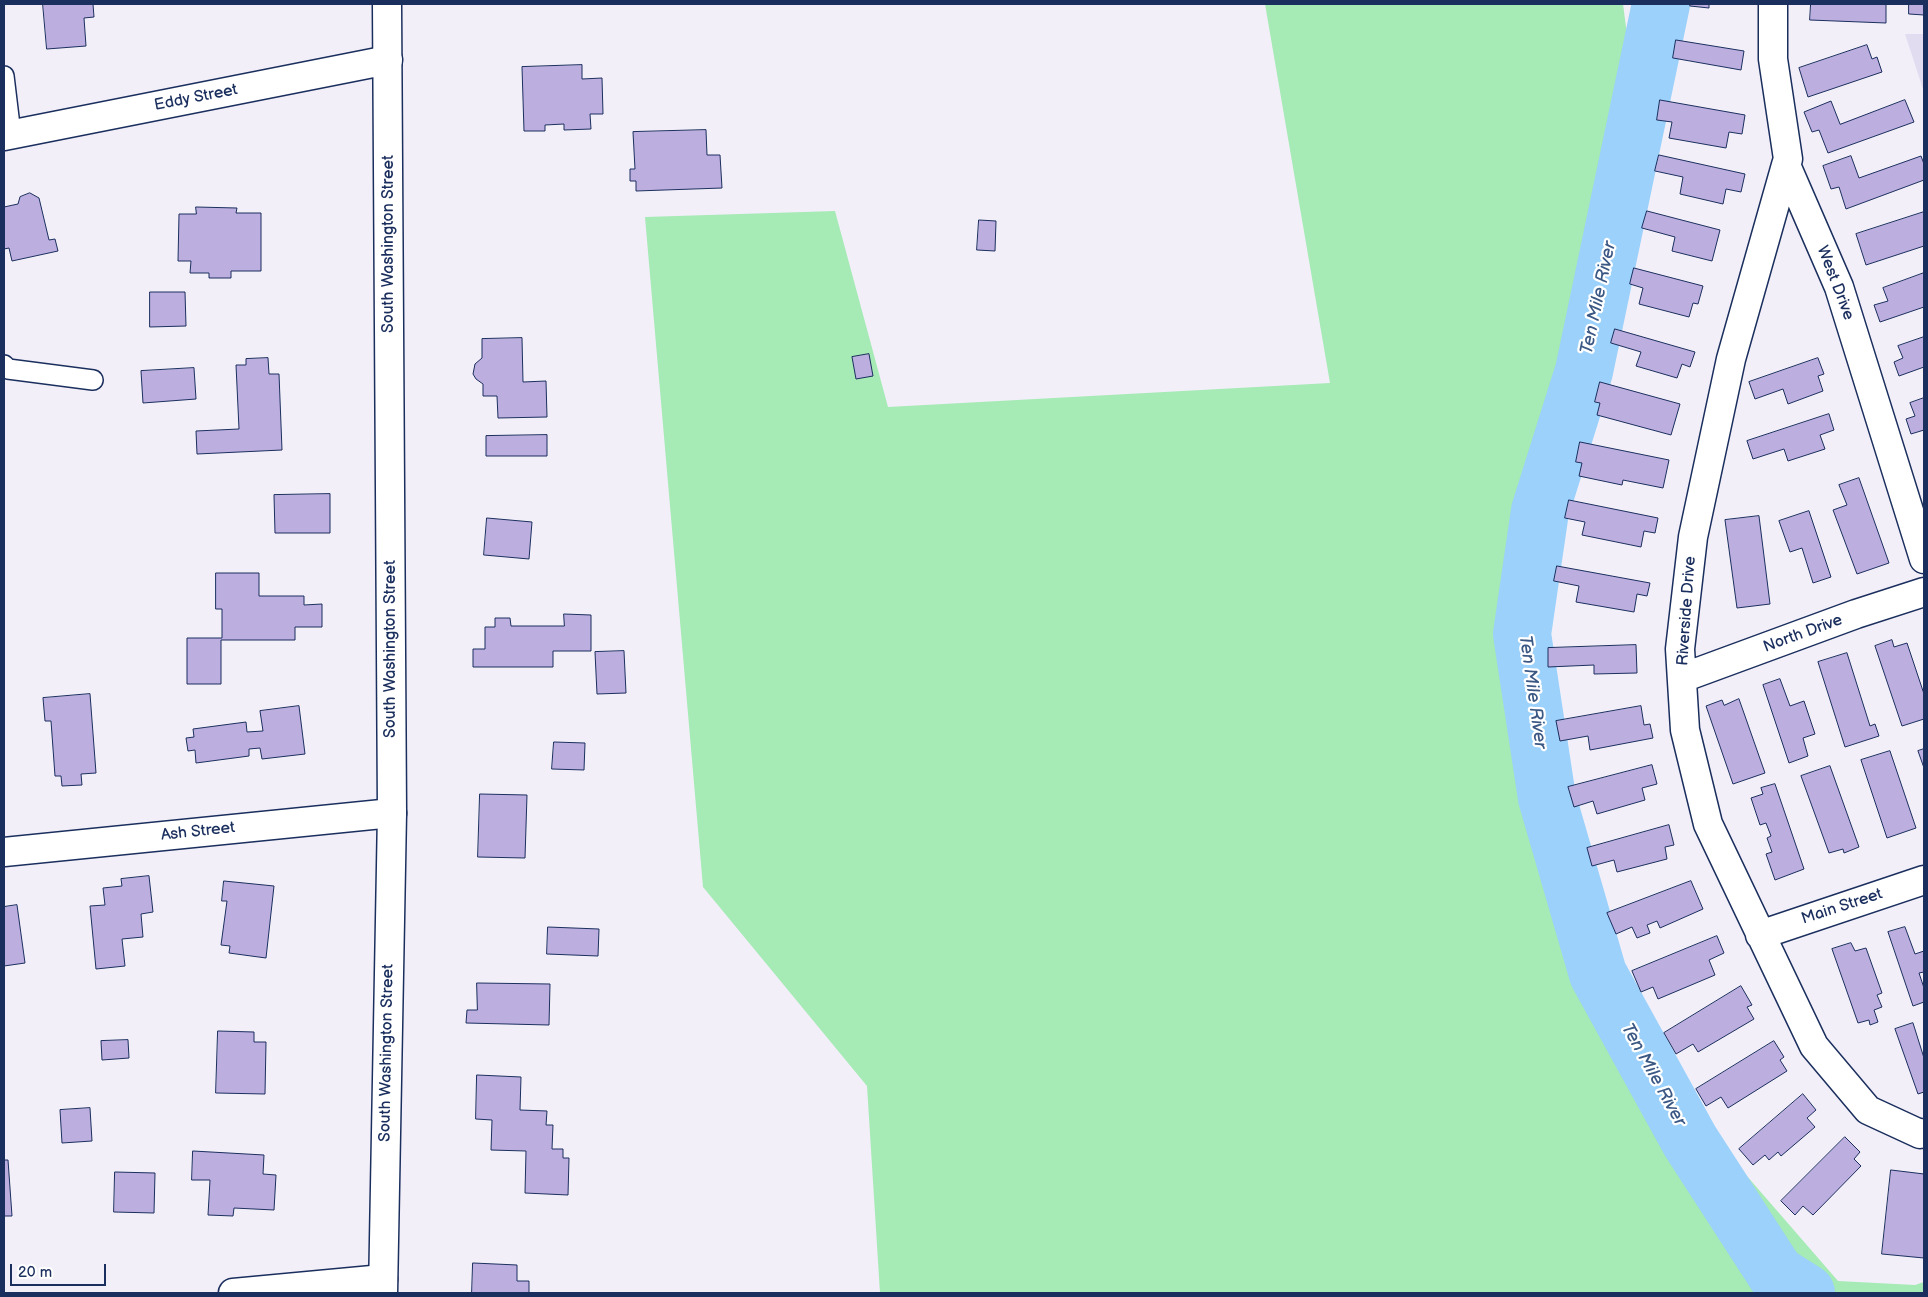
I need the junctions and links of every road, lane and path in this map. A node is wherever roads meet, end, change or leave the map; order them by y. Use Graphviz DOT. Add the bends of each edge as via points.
graph roads {
  1 [pos="387,4"];
  2 [pos="1773,4"];
  3 [pos="388,60"];
  4 [pos="4,76"];
  5 [pos="8,135"];
  6 [pos="1786,165"];
  7 [pos="4,365"];
  8 [pos="93,380"];
  9 [pos="1924,559"];
  10 [pos="1924,592"];
  11 [pos="1682,678"];
  12 [pos="392,813"];
  13 [pos="4,852"];
  14 [pos="1924,880"];
  15 [pos="1760,935"];
  16 [pos="1924,1133"];
  17 [pos="383,1286"];
  18 [pos="232,1293"];
  1 -- 3 [label="street, South Washington Street"];
  2 -- 6 [label="street, West Drive" via="1773,59 1788,159"];
  3 -- 5 [label="street, Eddy Street"];
  3 -- 12 [label="street, South Washington Street"];
  4 -- 5 [label="lane"];
  6 -- 9 [label="street, West Drive" via="1839,287"];
  6 -- 11 [label="street, Riverside Drive" via="1731,359 1693,537 1680,649"];
  7 -- 8 [label="lane" via="8,369"];
  10 -- 11 [label="street, North Drive"];
  11 -- 15 [label="street, Riverside Drive" via="1685,730 1708,824"];
  12 -- 13 [label="street, Ash Street"];
  12 -- 17 [label="street, South Washington Street"];
  14 -- 15 [label="street, Main Street"];
  15 -- 16 [label="street, Riverside Drive" via="1814,1046 1868,1110"];
  17 -- 18 [label="street"];
}
